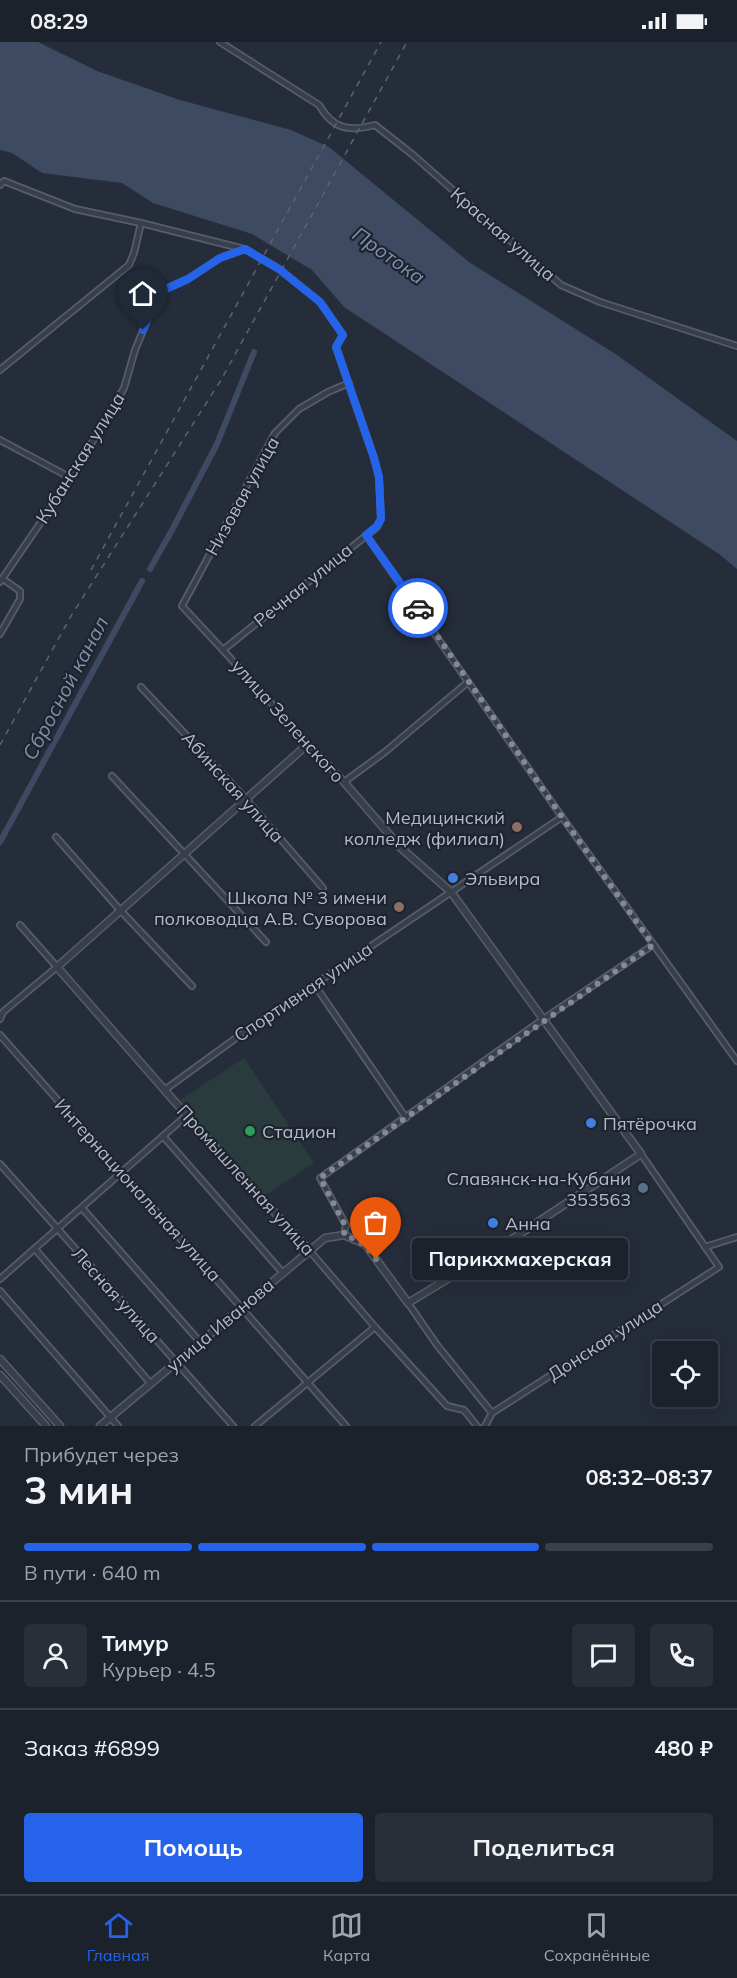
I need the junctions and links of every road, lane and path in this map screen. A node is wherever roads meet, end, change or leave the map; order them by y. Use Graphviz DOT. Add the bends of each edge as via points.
graph roads {
  1 [pos="220,42"];
  2 [pos="2,183"];
  3 [pos="141,223"];
  4 [pos="245,249"];
  5 [pos="737,346"];
  6 [pos="0,370"];
  7 [pos="349,383"];
  8 [pos="0,440"];
  9 [pos="71,478"];
  10 [pos="366,535"];
  11 [pos="2,580"];
  12 [pos="182,606"];
  13 [pos="0,634"];
  14 [pos="223,650"];
  15 [pos="468,682"];
  16 [pos="141,687"];
  17 [pos="308,744"];
  18 [pos="112,776"];
  19 [pos="344,782"];
  20 [pos="244,798"];
  21 [pos="562,817"];
  22 [pos="56,837"];
  23 [pos="184,852"];
  24 [pos="323,888"];
  25 [pos="451,892"];
  26 [pos="120,910"];
  27 [pos="20,925"];
  28 [pos="266,942"];
  29 [pos="653,945"];
  30 [pos="57,967"];
  31 [pos="314,984"];
  32 [pos="192,986"];
  33 [pos="0,1020"];
  34 [pos="543,1020"];
  35 [pos="0,1035"];
  36 [pos="737,1061"];
  37 [pos="166,1089"];
  38 [pos="187,1115"];
  39 [pos="406,1118"];
  40 [pos="163,1136"];
  41 [pos="641,1154"];
  42 [pos="0,1164"];
  43 [pos="122,1172"];
  44 [pos="81,1208"];
  45 [pos="57,1229"];
  46 [pos="344,1235"];
  47 [pos="737,1237"];
  48 [pos="705,1247"];
  49 [pos="35,1249"];
  50 [pos="309,1250"];
  51 [pos="719,1267"];
  52 [pos="282,1272"];
  53 [pos="0,1279"];
  54 [pos="0,1291"];
  55 [pos="408,1303"];
  56 [pos="242,1307"];
  57 [pos="375,1327"];
  58 [pos="200,1342"];
  59 [pos="0,1359"];
  60 [pos="176,1362"];
  61 [pos="0,1374"];
  62 [pos="307,1382"];
  63 [pos="150,1384"];
  64 [pos="492,1413"];
  65 [pos="111,1418"];
  66 [pos="46,1426"];
  67 [pos="60,1426"];
  68 [pos="100,1426"];
  69 [pos="118,1426"];
  70 [pos="233,1426"];
  71 [pos="255,1426"];
  72 [pos="346,1426"];
  73 [pos="477,1426"];
  74 [pos="485,1426"];
  1 -- 5 [label="street, Красная улица" via="319,105 329,120 350,130 375,126 413,154 561,285 600,302"];
  2 -- 3 [label="street" via="75,209"];
  3 -- 4 [label="street"];
  3 -- 6 [label="street" via="129,265"];
  4 -- 7 [label="street" via="279,269 320,302 343,335 336,347"];
  4 -- 9 [label="street, Кубанская улица" via="220,258 159,292 124,388"];
  7 -- 10 [label="street, Речная улица" via="379,477 381,519"];
  7 -- 12 [label="street, Низовая улица" via="299,410 276,433"];
  8 -- 9 [label="street"];
  9 -- 11 [label="street, Кубанская улица"];
  10 -- 14 [label="street, Речная улица"];
  10 -- 15 [label="street"];
  11 -- 13 [label="street" via="20,591 20,599"];
  12 -- 14 [label="street, улица Зеленского"];
  14 -- 17 [label="street, улица Зеленского"];
  15 -- 19 [label="street"];
  15 -- 21 [label="street"];
  16 -- 20 [label="street, Абинская улица"];
  17 -- 19 [label="street, улица Зеленского"];
  17 -- 20 [label="street"];
  18 -- 23 [label="street"];
  19 -- 25 [label="street, улица Зеленского" via="402,848"];
  20 -- 23 [label="street"];
  20 -- 24 [label="street, Абинская улица"];
  21 -- 25 [label="street, Спортивная улица"];
  21 -- 29 [label="street"];
  22 -- 26 [label="street"];
  23 -- 26 [label="street"];
  23 -- 28 [label="street"];
  25 -- 31 [label="street, Спортивная улица"];
  25 -- 34 [label="street, улица Зеленского"];
  26 -- 30 [label="street"];
  26 -- 32 [label="street"];
  27 -- 30 [label="street, Промышленная улица"];
  29 -- 34 [label="street"];
  29 -- 36 [label="street"];
  30 -- 33 [label="street" via="3,1012"];
  30 -- 37 [label="street, Промышленная улица"];
  31 -- 37 [label="street, Спортивная улица"];
  31 -- 39 [label="street"];
  34 -- 39 [label="street"];
  34 -- 41 [label="street, улица Зеленского"];
  35 -- 43 [label="street, Интернациональная улица"];
  37 -- 38 [label="street, Промышленная улица"];
  38 -- 40 [label="street"];
  38 -- 50 [label="street, Промышленная улица"];
  39 -- 46 [label="street, Промышленная улица" via="320,1178 345,1225"];
  40 -- 43 [label="street"];
  40 -- 52 [label="street"];
  41 -- 48 [label="street, улица Зеленского"];
  41 -- 55 [label="street"];
  42 -- 45 [label="street, Лесная улица"];
  43 -- 44 [label="street"];
  43 -- 56 [label="street, Интернациональная улица"];
  44 -- 45 [label="street"];
  44 -- 58 [label="street"];
  45 -- 49 [label="street"];
  45 -- 60 [label="street, Лесная улица"];
  46 -- 50 [label="street, улица Иванова" via="325,1238"];
  46 -- 55 [label="street, Промышленная улица" via="365,1244"];
  47 -- 48 [label="street"];
  48 -- 51 [label="street, улица Зеленского"];
  49 -- 53 [label="street"];
  49 -- 63 [label="street"];
  50 -- 52 [label="street, улица Иванова"];
  50 -- 57 [label="street, Промышленная улица"];
  51 -- 64 [label="street, Донская улица"];
  52 -- 56 [label="street, улица Иванова"];
  54 -- 65 [label="street"];
  55 -- 64 [label="street, Промышленная улица"];
  56 -- 58 [label="street, улица Иванова"];
  56 -- 62 [label="street, Интернациональная улица"];
  57 -- 62 [label="street"];
  57 -- 73 [label="street, Промышленная улица" via="447,1406 464,1410"];
  58 -- 60 [label="street, улица Иванова"];
  59 -- 67 [label="street"];
  60 -- 63 [label="street, улица Иванова"];
  60 -- 70 [label="street, Лесная улица"];
  61 -- 66 [label="street"];
  62 -- 71 [label="street"];
  62 -- 72 [label="street, Интернациональная улица"];
  63 -- 65 [label="street, улица Иванова"];
  64 -- 74 [label="street"];
  65 -- 68 [label="street, улица Иванова"];
  65 -- 69 [label="street"];
}
